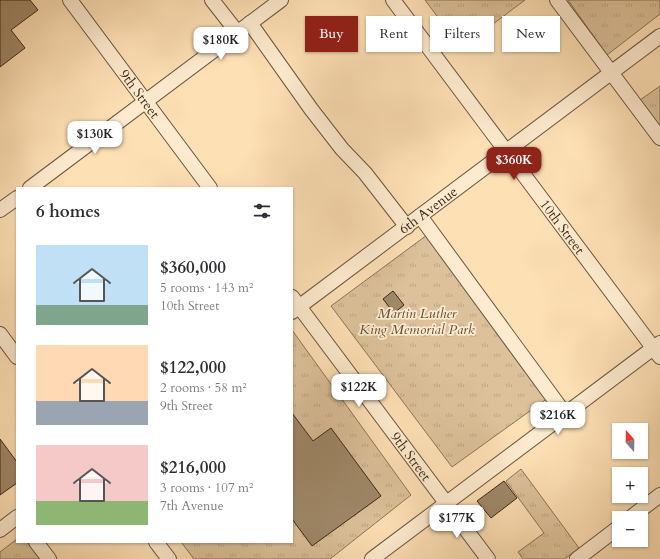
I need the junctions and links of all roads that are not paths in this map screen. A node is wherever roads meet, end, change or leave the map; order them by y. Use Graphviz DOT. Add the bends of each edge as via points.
graph roads {
  1 [pos="70,0"];
  2 [pos="212,0"];
  3 [pos="281,0"];
  4 [pos="393,0"];
  5 [pos="557,0"];
  6 [pos="250,23"];
  7 [pos="237,32"];
  8 [pos="660,36"];
  9 [pos="612,72"];
  10 [pos="146,101"];
  11 [pos="660,138"];
  12 [pos="507,150"];
  13 [pos="31,187"];
  14 [pos="209,187"];
  15 [pos="16,199"];
  16 [pos="0,210"];
  17 [pos="420,216"];
  18 [pos="406,227"];
  19 [pos="294,305"];
  20 [pos="0,334"];
  21 [pos="658,349"];
  22 [pos="16,356"];
  23 [pos="565,414"];
  24 [pos="660,495"];
  25 [pos="446,503"];
  26 [pos="639,511"];
  27 [pos="16,518"];
  28 [pos="0,530"];
  29 [pos="612,532"];
  30 [pos="37,543"];
  31 [pos="157,543"];
  32 [pos="49,559"];
  33 [pos="169,559"];
  34 [pos="374,559"];
  35 [pos="488,559"];
  36 [pos="577,559"];
  1 -- 10 [label="street, 9th Street"];
  2 -- 7 [label="street"];
  3 -- 6 [label="street"];
  4 -- 12 [label="street, 10th Street"];
  5 -- 9 [label="street"];
  6 -- 7 [label="street"];
  6 -- 18 [label="street" via="342,149 365,173"];
  7 -- 10 [label="street"];
  8 -- 9 [label="street, 6th Avenue"];
  9 -- 11 [label="street"];
  9 -- 12 [label="street, 6th Avenue"];
  10 -- 13 [label="street"];
  10 -- 14 [label="street, 9th Street"];
  12 -- 17 [label="street, 6th Avenue"];
  12 -- 21 [label="street, 10th Street"];
  15 -- 16 [label="street"];
  17 -- 18 [label="street, 6th Avenue"];
  17 -- 23 [label="street"];
  18 -- 19 [label="street, 6th Avenue"];
  19 -- 25 [label="street, 9th Street"];
  20 -- 22 [label="street"];
  21 -- 23 [label="street"];
  23 -- 25 [label="street"];
  24 -- 26 [label="street"];
  25 -- 34 [label="street"];
  25 -- 35 [label="street, 9th Street"];
  27 -- 28 [label="street"];
  29 -- 36 [label="street"];
  30 -- 32 [label="street"];
  31 -- 33 [label="street"];
}
